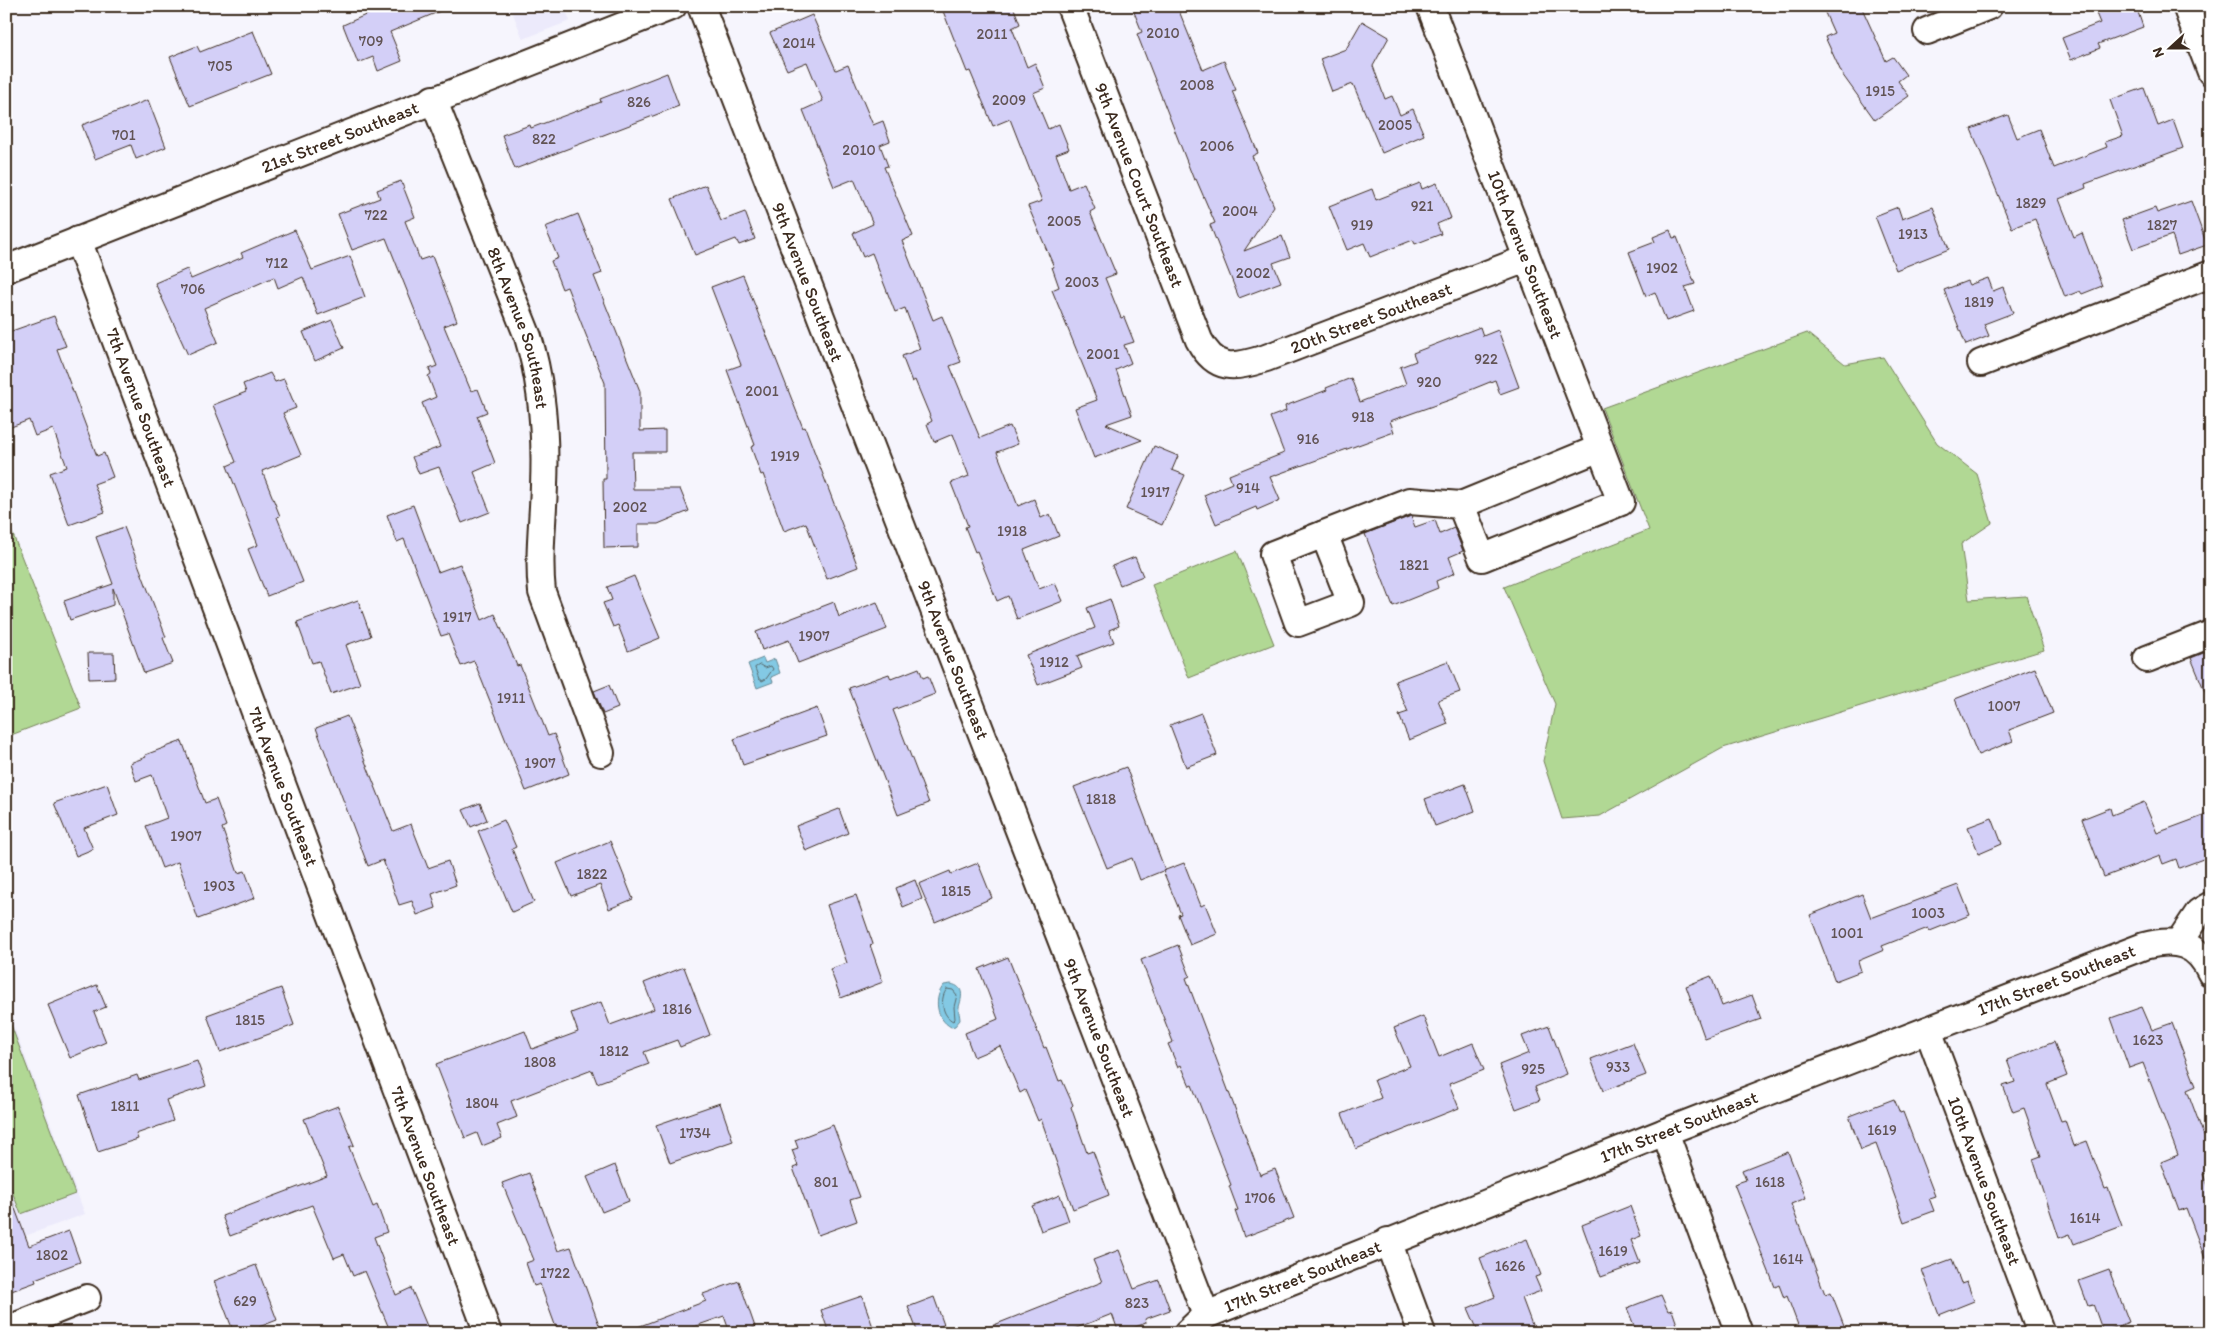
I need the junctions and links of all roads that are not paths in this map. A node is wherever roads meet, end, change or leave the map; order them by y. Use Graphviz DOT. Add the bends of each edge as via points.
graph roads {
  1 [pos="672,6"];
  2 [pos="701,6"];
  3 [pos="1070,6"];
  4 [pos="1430,6"];
  5 [pos="1989,6"];
  6 [pos="2186,6"];
  7 [pos="1927,31"];
  8 [pos="2211,72"];
  9 [pos="433,99"];
  10 [pos="78,240"];
  11 [pos="1526,260"];
  12 [pos="6,269"];
  13 [pos="2211,274"];
  14 [pos="1214,361"];
  15 [pos="1981,363"];
  16 [pos="1600,448"];
  17 [pos="1461,505"];
  18 [pos="1324,534"];
  19 [pos="2211,634"];
  20 [pos="2146,659"];
  21 [pos="601,753"];
  22 [pos="2211,905"];
  23 [pos="2179,942"];
  24 [pos="2211,973"];
  25 [pos="1928,1030"];
  26 [pos="1665,1132"];
  27 [pos="1388,1241"];
  28 [pos="87,1298"];
  29 [pos="1206,1314"];
  30 [pos="6,1330"];
  31 [pos="488,1333"];
  32 [pos="1187,1333"];
  33 [pos="1422,1333"];
  34 [pos="1739,1333"];
  35 [pos="2041,1333"];
  1 -- 9 [label="street, 21st Street Southeast"];
  2 -- 29 [label="street, 9th Avenue Southeast"];
  3 -- 14 [label="street, 9th Avenue Court Southeast" via="1198,340"];
  4 -- 11 [label="street, 10th Avenue Southeast"];
  5 -- 7 [label="street"];
  6 -- 8 [label="street"];
  9 -- 10 [label="street, 21st Street Southeast"];
  9 -- 21 [label="street, 8th Avenue Southeast" via="528,337 536,366 545,425 539,569 542,592"];
  10 -- 12 [label="street, 21st Street Southeast"];
  10 -- 31 [label="street, 7th Avenue Southeast"];
  11 -- 14 [label="street, 20th Street Southeast" via="1266,358 1227,366"];
  11 -- 16 [label="street, 10th Avenue Southeast"];
  13 -- 15 [label="street"];
  16 -- 17 [label="street"];
  16 -- 17 [label="street, 10th Avenue Southeast" via="1621,502 1482,558"];
  17 -- 18 [label="street" via="1408,501"];
  19 -- 20 [label="street"];
  22 -- 23 [label="street" via="2199,912"];
  23 -- 24 [label="street" via="2195,950"];
  23 -- 25 [label="street, 17th Street Southeast" via="2163,941 2144,946"];
  25 -- 26 [label="street, 17th Street Southeast"];
  25 -- 35 [label="street, 10th Avenue Southeast"];
  26 -- 27 [label="street, 17th Street Southeast"];
  26 -- 34 [label="street"];
  27 -- 29 [label="street, 17th Street Southeast"];
  27 -- 33 [label="street"];
  28 -- 30 [label="street"];
  29 -- 32 [label="street, 17th Street Southeast"];
}
